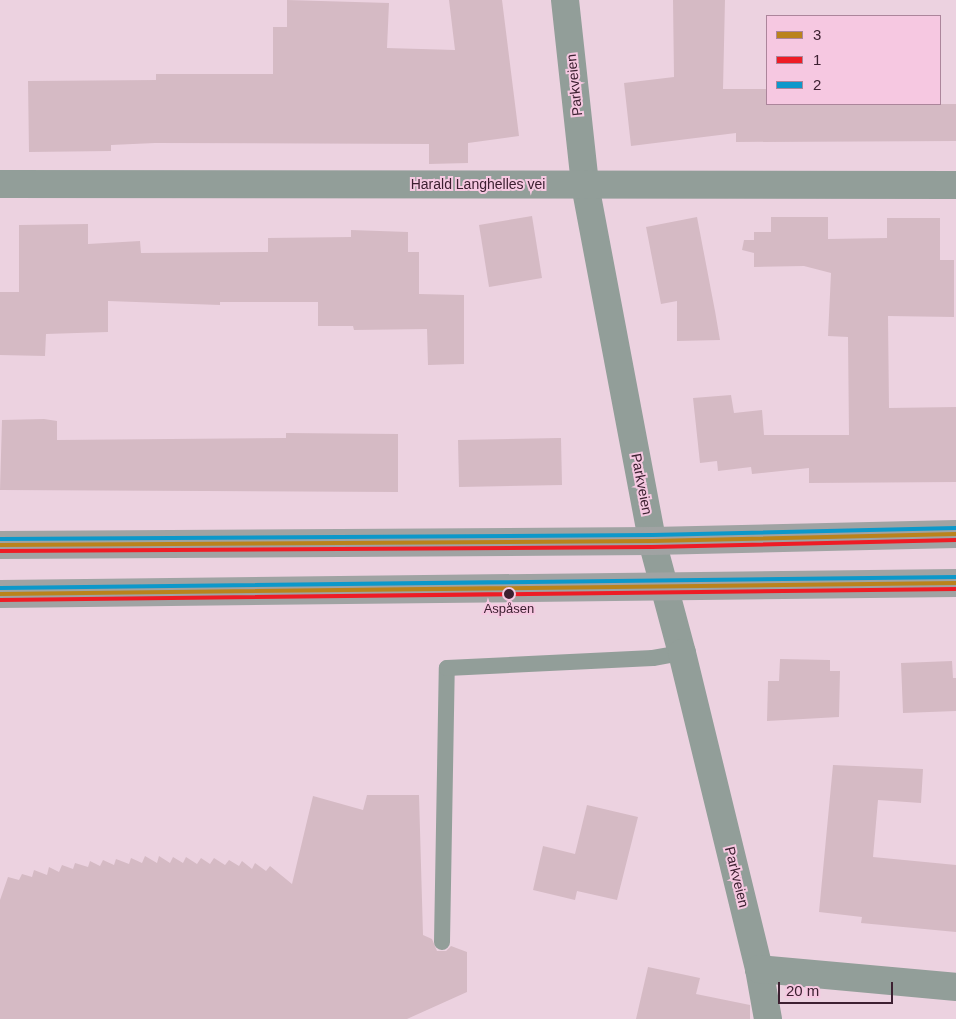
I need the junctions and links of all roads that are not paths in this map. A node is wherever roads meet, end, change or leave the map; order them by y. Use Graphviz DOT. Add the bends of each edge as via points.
graph roads {
  1 [pos="564,0"];
  2 [pos="0,184"];
  3 [pos="585,185"];
  4 [pos="956,185"];
  5 [pos="956,534"];
  6 [pos="652,541"];
  7 [pos="0,544"];
  8 [pos="956,583"];
  9 [pos="663,584"];
  10 [pos="0,594"];
  11 [pos="682,653"];
  12 [pos="442,942"];
  13 [pos="759,969"];
  14 [pos="956,987"];
  15 [pos="768,1019"];
  1 -- 3 [label="street, Parkveien"];
  2 -- 3 [label="street, Harald Langhelles vei"];
  3 -- 4 [label="street, Harald Langhelles vei"];
  3 -- 6 [label="street, Parkveien"];
  5 -- 6 [label="street"];
  6 -- 7 [label="street"];
  6 -- 9 [label="street, Parkveien"];
  8 -- 9 [label="street"];
  9 -- 10 [label="street"];
  9 -- 11 [label="street, Parkveien"];
  11 -- 12 [label="lane" via="652,658 446,668"];
  11 -- 13 [label="street, Parkveien"];
  13 -- 14 [label="street"];
  13 -- 15 [label="street, Parkveien"];
}
